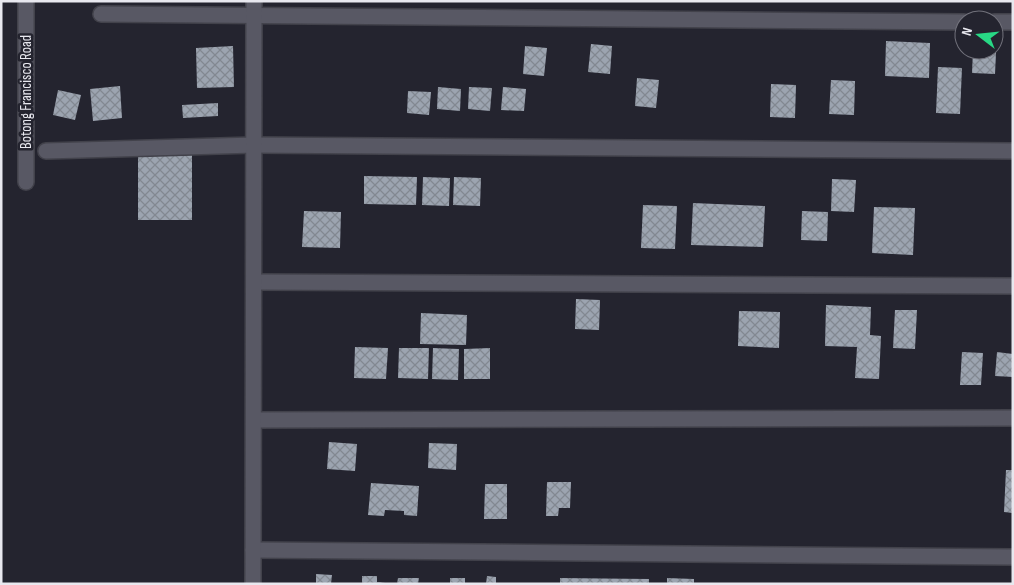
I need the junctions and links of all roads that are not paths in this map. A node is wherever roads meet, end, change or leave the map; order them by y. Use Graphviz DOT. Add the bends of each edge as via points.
graph roads {
  1 [pos="26,1"];
  2 [pos="254,9"];
  3 [pos="101,14"];
  4 [pos="954,22"];
  5 [pos="254,145"];
  6 [pos="46,151"];
  7 [pos="1013,151"];
  8 [pos="26,182"];
  9 [pos="254,282"];
  10 [pos="1013,286"];
  11 [pos="1013,418"];
  12 [pos="254,420"];
  13 [pos="253,550"];
  14 [pos="1013,557"];
  15 [pos="253,584"];
  1 -- 8 [label="street, Botong Francisco Road"];
  2 -- 3 [label="street"];
  2 -- 4 [label="street"];
  2 -- 5 [label="street"];
  5 -- 6 [label="street"];
  5 -- 7 [label="street"];
  5 -- 9 [label="street"];
  9 -- 10 [label="street"];
  9 -- 12 [label="street"];
  11 -- 12 [label="street"];
  12 -- 13 [label="street"];
  13 -- 14 [label="street"];
  13 -- 15 [label="street"];
}
